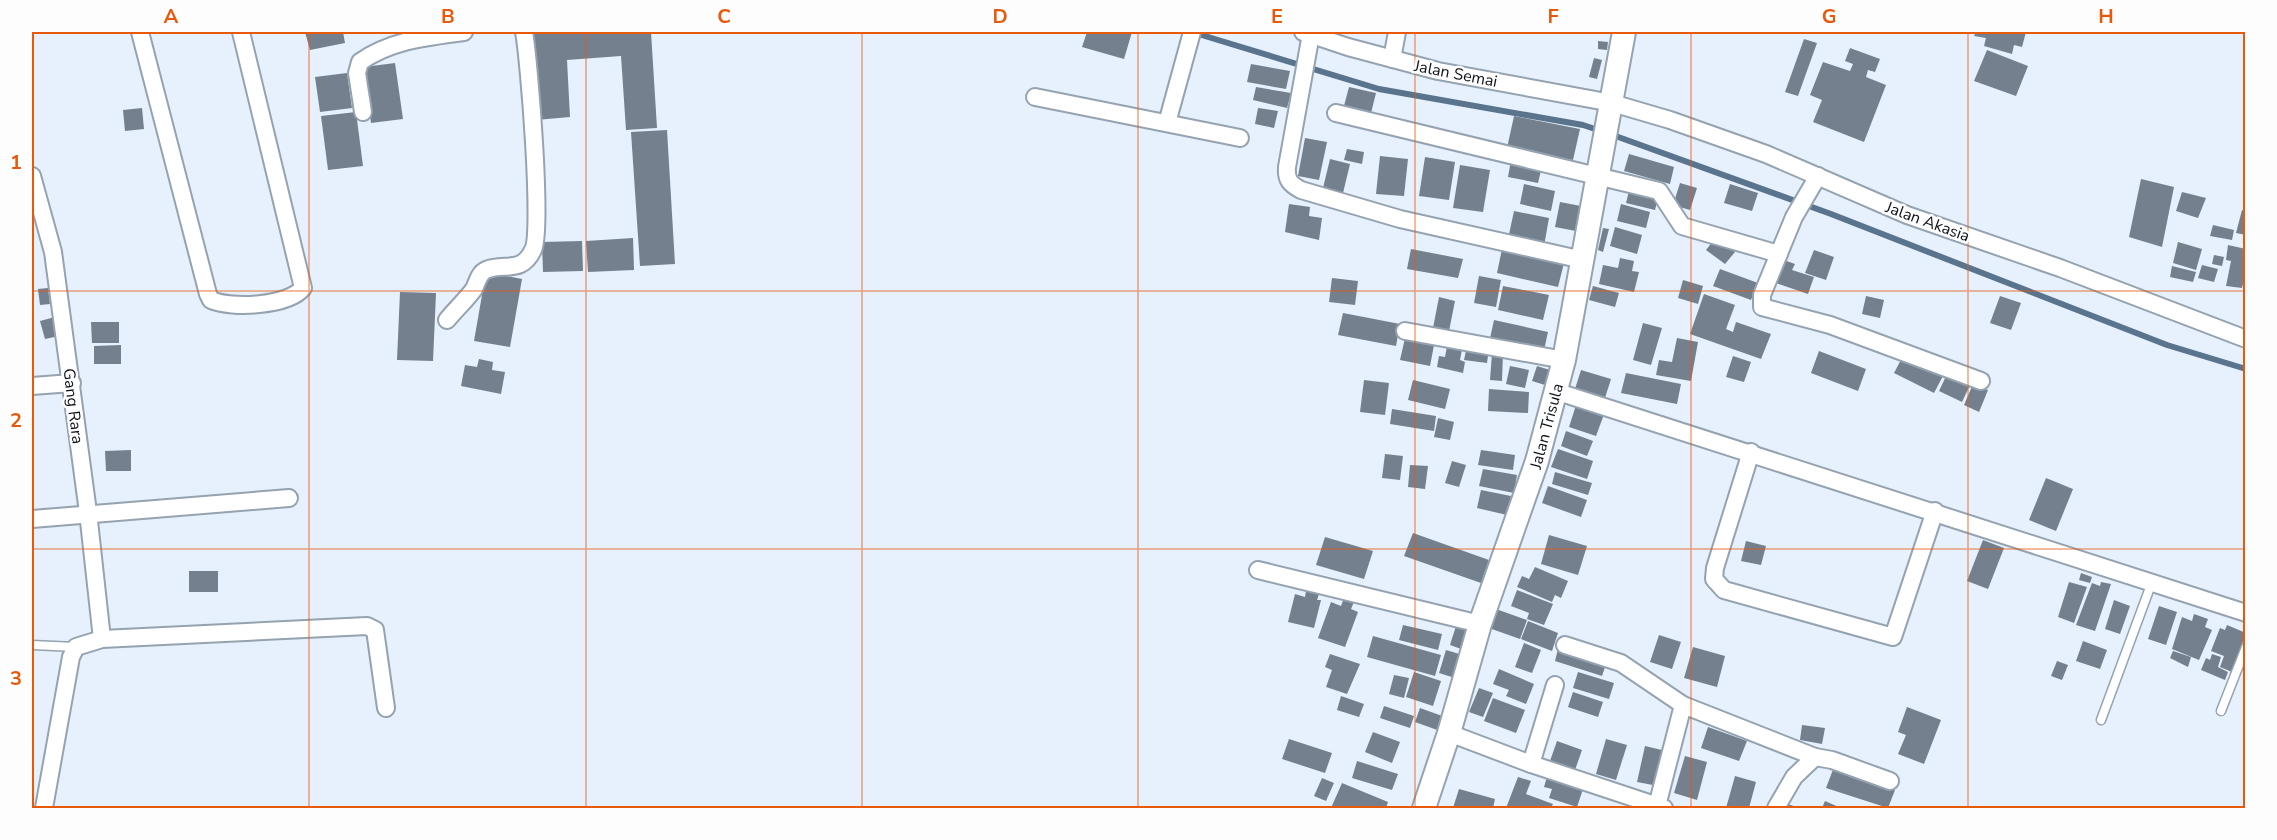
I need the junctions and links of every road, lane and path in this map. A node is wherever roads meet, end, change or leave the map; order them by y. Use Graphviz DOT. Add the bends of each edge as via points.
graph roads {
  1 [pos="140,32"];
  2 [pos="241,32"];
  3 [pos="464,32"];
  4 [pos="524,32"];
  5 [pos="1192,32"];
  6 [pos="1397,32"];
  7 [pos="1624,32"];
  8 [pos="1307,38"];
  9 [pos="1392,60"];
  10 [pos="1035,97"];
  11 [pos="1611,106"];
  12 [pos="363,112"];
  13 [pos="1336,113"];
  14 [pos="1167,123"];
  15 [pos="1240,138"];
  16 [pos="1598,175"];
  17 [pos="32,176"];
  18 [pos="1817,178"];
  19 [pos="1779,254"];
  20 [pos="1583,260"];
  21 [pos="447,320"];
  22 [pos="1405,331"];
  23 [pos="2246,339"];
  24 [pos="1564,360"];
  25 [pos="1980,381"];
  26 [pos="72,383"];
  27 [pos="32,386"];
  28 [pos="1555,391"];
  29 [pos="1751,452"];
  30 [pos="289,498"];
  31 [pos="1935,511"];
  32 [pos="88,512"];
  33 [pos="32,519"];
  34 [pos="1258,570"];
  35 [pos="2152,582"];
  36 [pos="2246,613"];
  37 [pos="1480,624"];
  38 [pos="102,639"];
  39 [pos="32,645"];
  40 [pos="1565,645"];
  41 [pos="76,647"];
  42 [pos="2246,647"];
  43 [pos="1555,685"];
  44 [pos="1683,705"];
  45 [pos="386,708"];
  46 [pos="2221,711"];
  47 [pos="2101,720"];
  48 [pos="1449,733"];
  49 [pos="1815,757"];
  50 [pos="1531,764"];
  51 [pos="1890,781"];
  52 [pos="1661,807"];
  53 [pos="44,808"];
  54 [pos="1424,808"];
  55 [pos="1776,808"];
  1 -- 2 [label="street" via="208,294 211,300 229,305 291,298 303,288"];
  3 -- 12 [label="street" via="400,42 376,50 360,62 357,73"];
  4 -- 21 [label="street" via="534,150 534,249 523,263 513,268 480,274 473,290"];
  5 -- 14 [label="street"];
  6 -- 9 [label="street"];
  7 -- 11 [label="street, Jalan Trisula"];
  8 -- 9 [label="street, Jalan Semai"];
  8 -- 20 [label="street" via="1287,167 1291,185 1400,219"];
  9 -- 11 [label="street, Jalan Semai"];
  10 -- 14 [label="street"];
  11 -- 16 [label="street, Jalan Trisula"];
  11 -- 18 [label="street, Jalan Akasia" via="1757,150"];
  13 -- 16 [label="street"];
  14 -- 15 [label="street"];
  16 -- 19 [label="street" via="1659,191 1682,226"];
  16 -- 20 [label="street, Jalan Trisula"];
  17 -- 26 [label="street, Gang Rara" via="53,252"];
  18 -- 19 [label="street"];
  18 -- 23 [label="street, Jalan Akasia" via="1907,215"];
  19 -- 25 [label="street" via="1762,295 1762,307 1830,325"];
  20 -- 24 [label="street, Jalan Trisula"];
  22 -- 24 [label="street"];
  24 -- 28 [label="street, Jalan Trisula"];
  26 -- 27 [label="street"];
  26 -- 32 [label="street, Gang Rara"];
  28 -- 29 [label="street"];
  28 -- 37 [label="street, Jalan Trisula" via="1537,461"];
  29 -- 31 [label="street"];
  29 -- 31 [label="street" via="1714,568 1714,579 1724,590 1893,637"];
  30 -- 32 [label="street"];
  31 -- 35 [label="street"];
  32 -- 33 [label="street"];
  32 -- 38 [label="street, Gang Rara"];
  34 -- 37 [label="street"];
  35 -- 36 [label="street"];
  35 -- 47 [label="lane"];
  37 -- 48 [label="street, Jalan Trisula"];
  38 -- 41 [label="street"];
  38 -- 45 [label="street" via="368,626 375,630"];
  39 -- 41 [label="lane"];
  40 -- 44 [label="street" via="1621,663"];
  41 -- 53 [label="street" via="68,669"];
  42 -- 46 [label="lane"];
  43 -- 50 [label="street"];
  44 -- 49 [label="street"];
  44 -- 52 [label="street"];
  48 -- 50 [label="street"];
  48 -- 54 [label="street, Jalan Trisula"];
  49 -- 51 [label="street"];
  49 -- 55 [label="street" via="1794,777"];
  50 -- 52 [label="street"];
}
